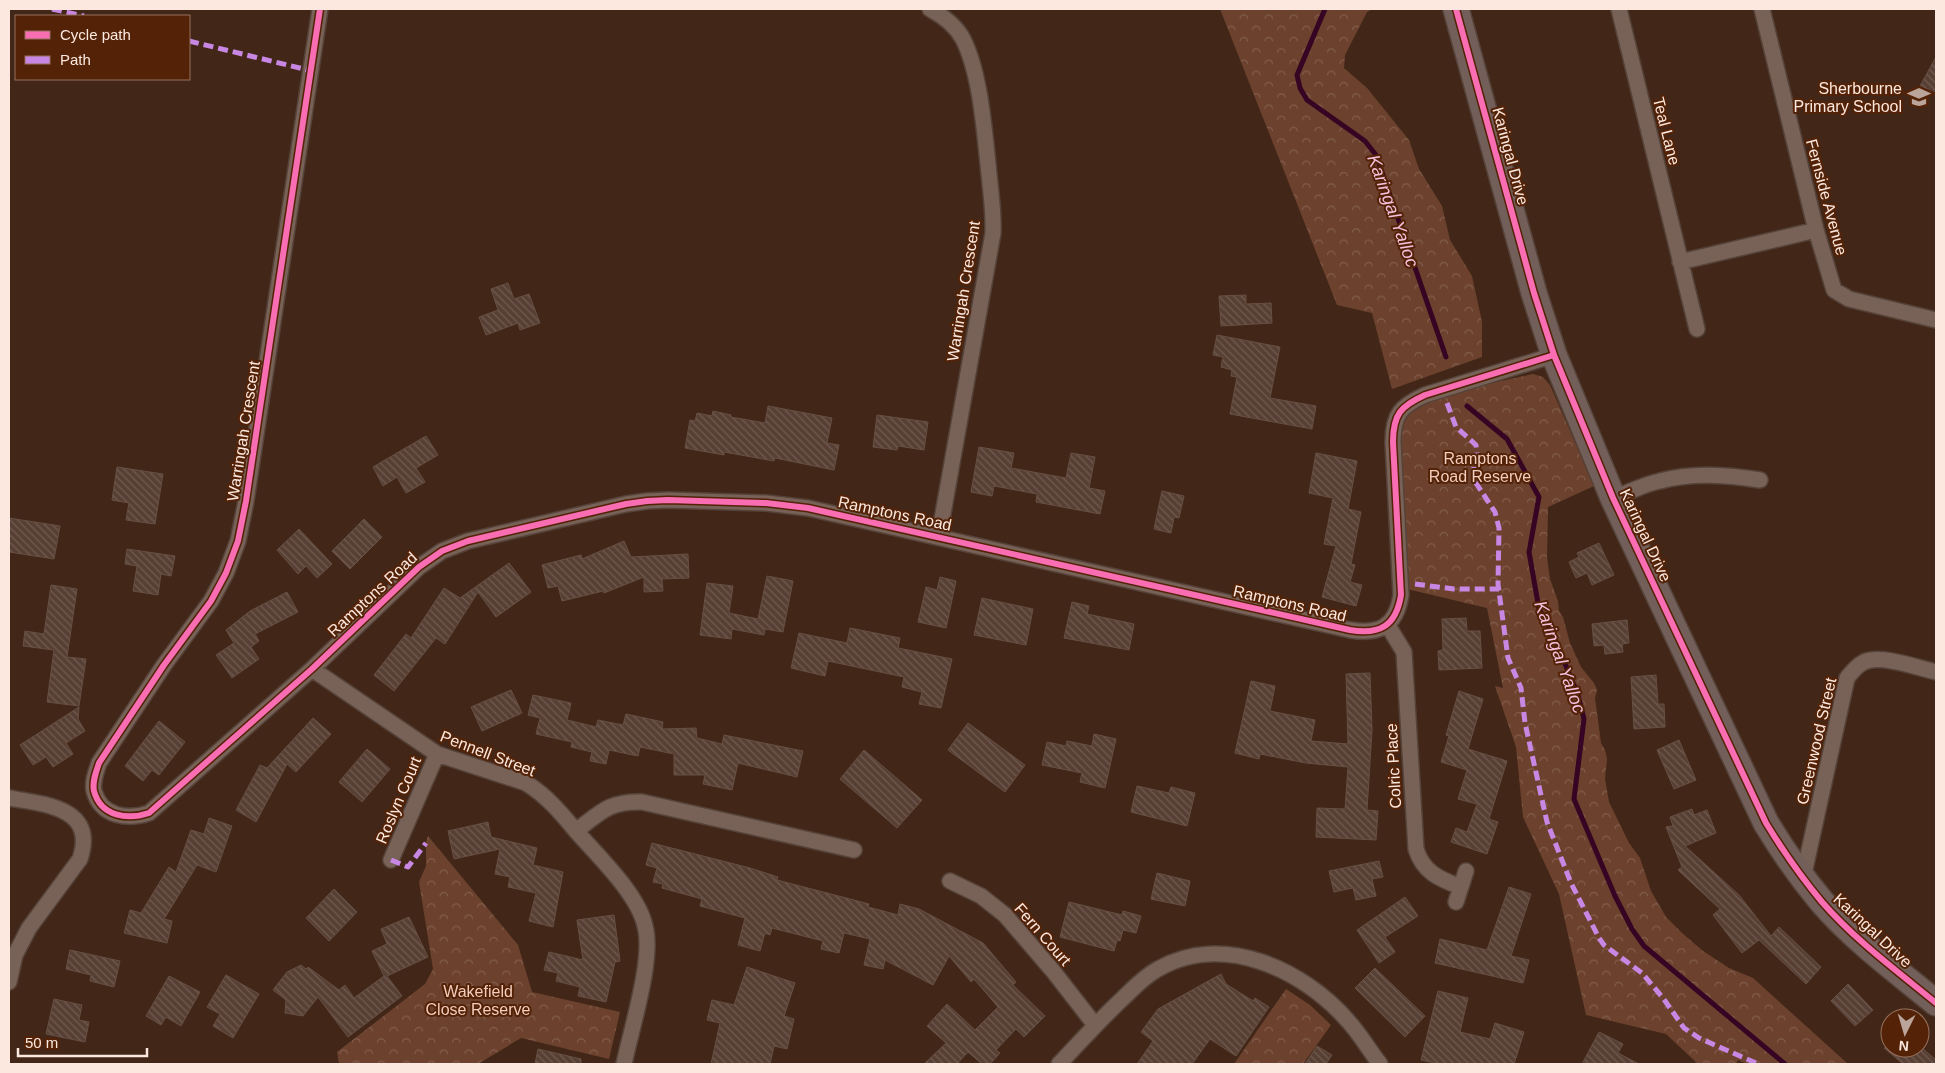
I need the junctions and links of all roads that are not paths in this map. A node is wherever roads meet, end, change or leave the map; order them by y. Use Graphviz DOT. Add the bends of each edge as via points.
graph roads {
  1 [pos="320,9"];
  2 [pos="930,9"];
  3 [pos="1456,9"];
  4 [pos="1619,9"];
  5 [pos="1762,9"];
  6 [pos="1816,230"];
  7 [pos="1680,262"];
  8 [pos="1936,320"];
  9 [pos="1697,329"];
  10 [pos="1554,355"];
  11 [pos="1760,480"];
  12 [pos="1613,498"];
  13 [pos="939,536"];
  14 [pos="1388,624"];
  15 [pos="312,669"];
  16 [pos="1936,672"];
  17 [pos="437,754"];
  18 [pos="9,798"];
  19 [pos="110,812"];
  20 [pos="576,831"];
  21 [pos="854,850"];
  22 [pos="391,860"];
  23 [pos="1466,871"];
  24 [pos="1803,878"];
  25 [pos="950,881"];
  26 [pos="1461,887"];
  27 [pos="1456,902"];
  28 [pos="9,982"];
  29 [pos="1936,1003"];
  30 [pos="1096,1025"];
  31 [pos="624,1064"];
  32 [pos="1059,1064"];
  33 [pos="1380,1064"];
  1 -- 19 [label="street, Warringah Crescent" via="238,541 211,601 99,764 94,790 99,802"];
  2 -- 13 [label="street, Warringah Crescent" via="946,18 963,38 972,64 984,121 994,217"];
  3 -- 10 [label="main road, Karingal Drive"];
  4 -- 7 [label="street, Teal Lane"];
  5 -- 6 [label="street, Fernside Avenue"];
  6 -- 7 [label="street"];
  6 -- 8 [label="street, Fernside Avenue" via="1834,290 1849,299"];
  7 -- 9 [label="street, Teal Lane"];
  10 -- 12 [label="main road, Karingal Drive"];
  10 -- 14 [label="street" via="1425,395 1399,413 1393,442 1402,595 1397,613"];
  11 -- 12 [label="street" via="1686,476 1659,481"];
  12 -- 24 [label="main road, Karingal Drive" via="1766,823"];
  13 -- 14 [label="street, Ramptons Road" via="1350,630 1371,632"];
  13 -- 15 [label="street, Ramptons Road" via="788,504 668,500 626,504 468,541 442,551 420,567"];
  14 -- 26 [label="street, Colric Place" via="1404,652 1416,849 1429,873"];
  15 -- 17 [label="street, Pennell Street"];
  15 -- 19 [label="street, Ramptons Road" via="149,813 124,817"];
  16 -- 24 [label="street, Greenwood Street" via="1877,659 1865,661 1847,678"];
  17 -- 20 [label="street, Pennell Street" via="526,783 550,800"];
  17 -- 22 [label="street, Roslyn Court"];
  18 -- 28 [label="street" via="60,808 72,816 84,834 80,859 29,928 15,955"];
  20 -- 21 [label="street" via="606,808 624,801 642,802"];
  20 -- 31 [label="street, Pennell Street" via="627,891 645,926 648,942 646,963"];
  23 -- 26 [label="street"];
  24 -- 29 [label="main road, Karingal Drive" via="1861,942"];
  25 -- 30 [label="street, Fern Court" via="981,896 1005,915"];
  26 -- 27 [label="street"];
  30 -- 32 [label="street"];
  30 -- 33 [label="street" via="1156,970 1174,960 1222,953 1266,963 1306,984 1349,1022"];
}
